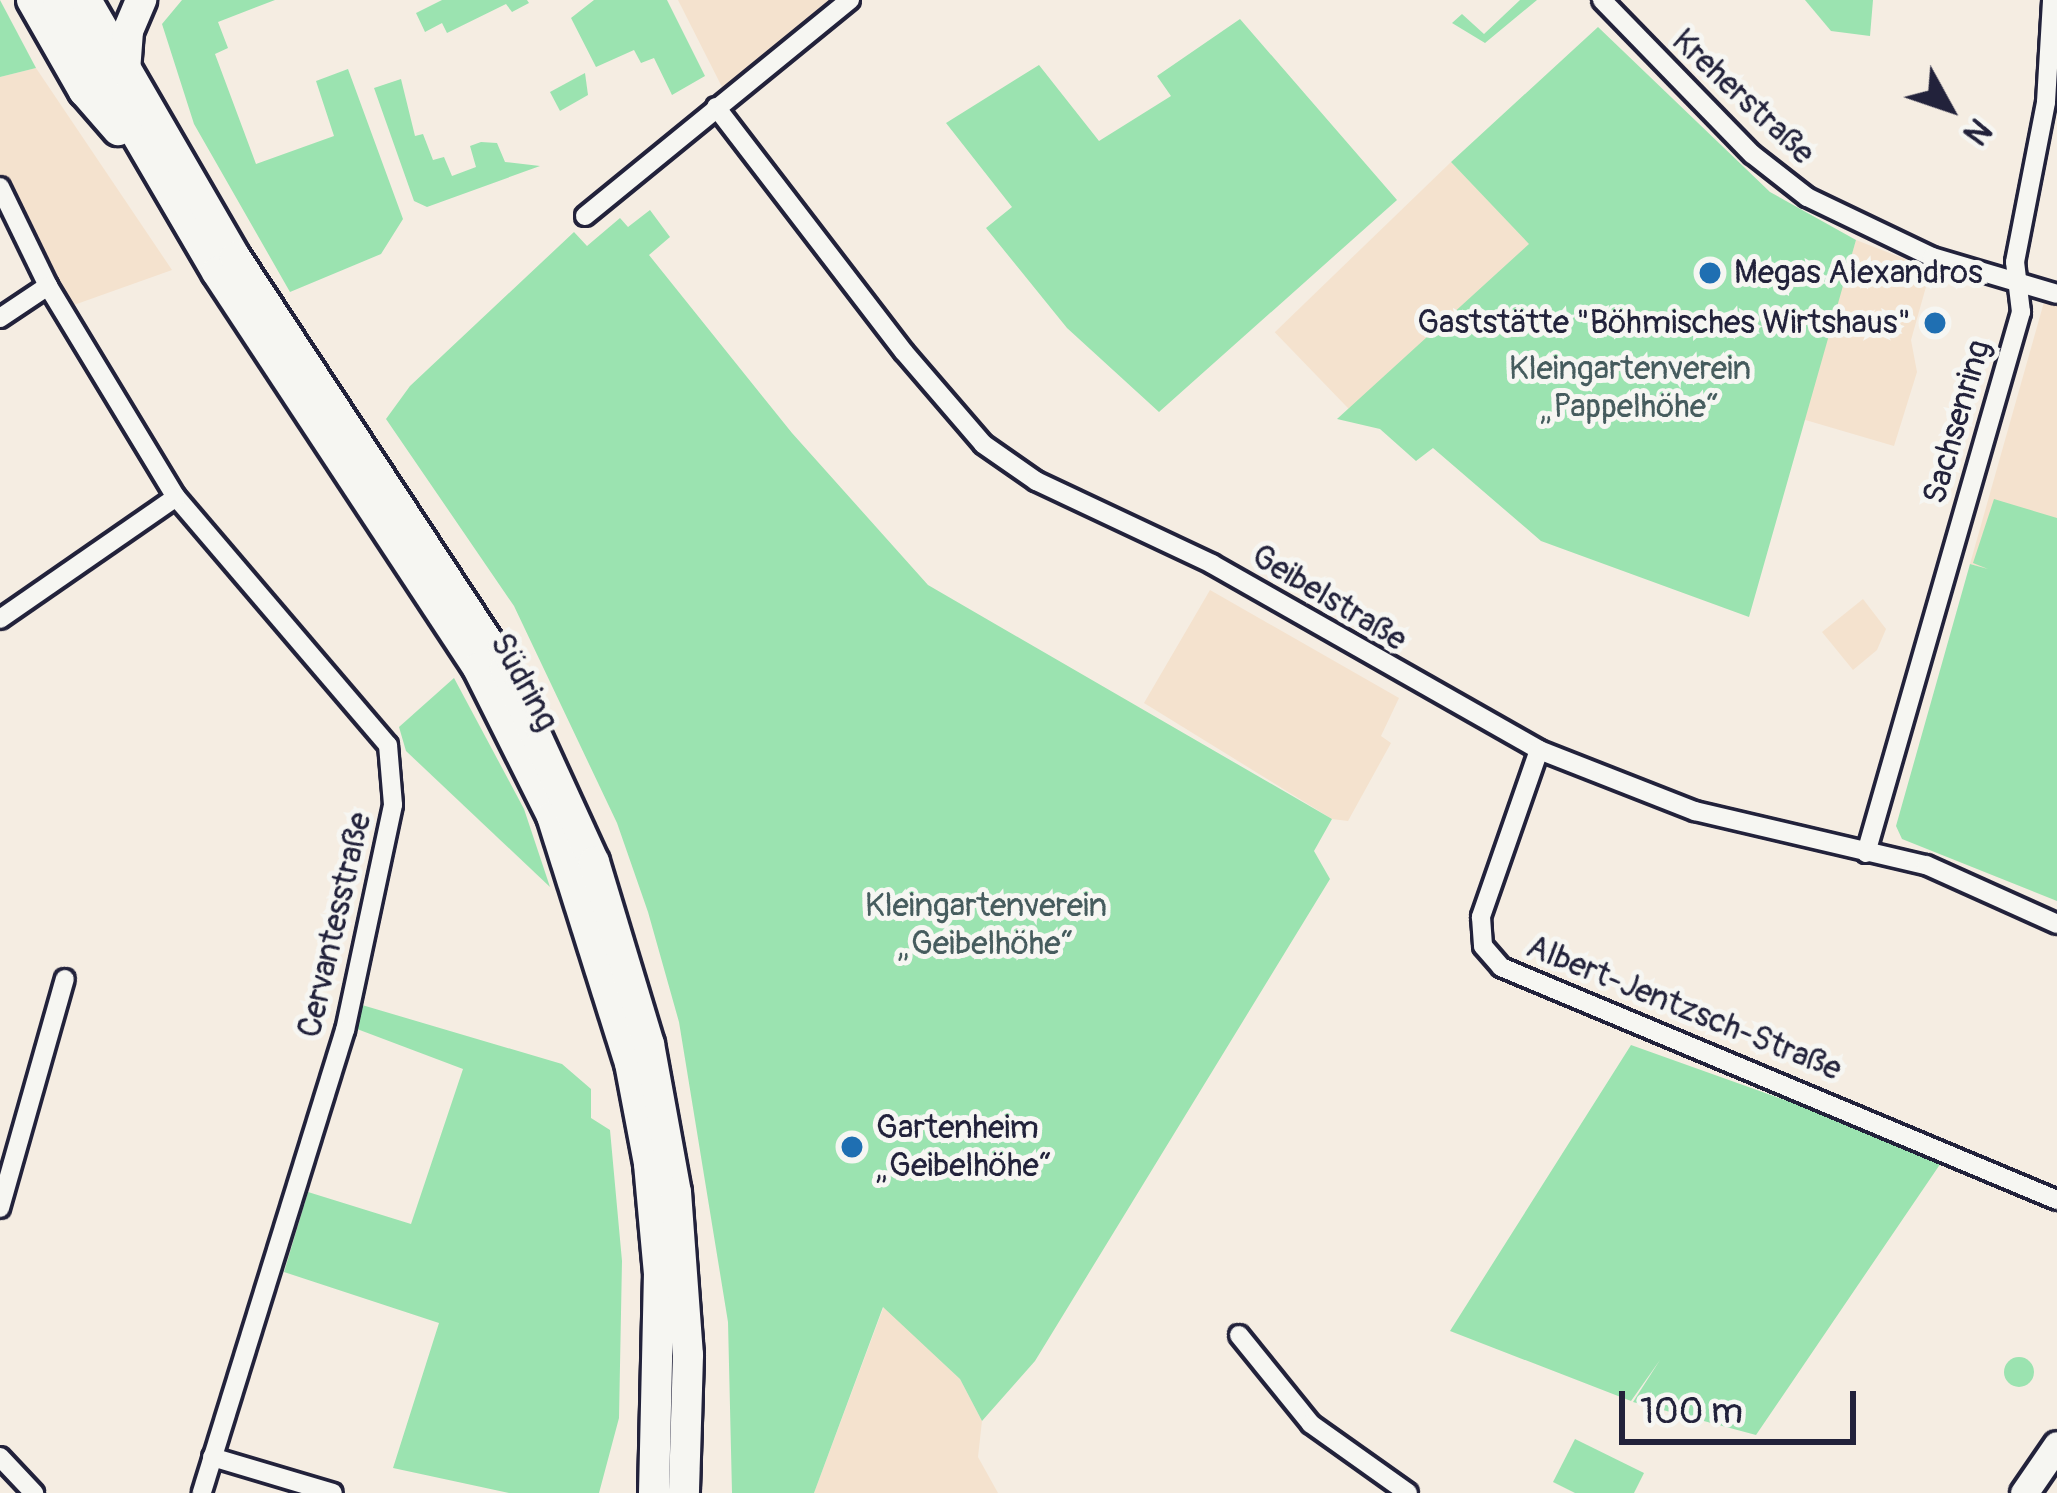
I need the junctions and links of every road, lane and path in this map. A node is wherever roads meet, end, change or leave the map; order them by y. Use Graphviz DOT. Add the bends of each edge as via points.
graph roads {
  1 [pos="32,0"];
  2 [pos="58,0"];
  3 [pos="86,0"];
  4 [pos="141,0"];
  5 [pos="850,0"];
  6 [pos="1602,0"];
  7 [pos="2052,0"];
  8 [pos="125,71"];
  9 [pos="716,107"];
  10 [pos="156,169"];
  11 [pos="0,187"];
  12 [pos="585,216"];
  13 [pos="2021,284"];
  14 [pos="48,286"];
  15 [pos="2057,294"];
  16 [pos="0,318"];
  17 [pos="176,497"];
  18 [pos="0,619"];
  19 [pos="1539,750"];
  20 [pos="1865,853"];
  21 [pos="2057,924"];
  22 [pos="65,979"];
  23 [pos="2057,1200"];
  24 [pos="0,1208"];
  25 [pos="1239,1335"];
  26 [pos="2057,1445"];
  27 [pos="212,1456"];
  28 [pos="0,1457"];
  29 [pos="34,1493"];
  30 [pos="202,1493"];
  31 [pos="333,1493"];
  32 [pos="654,1493"];
  33 [pos="684,1493"];
  34 [pos="1408,1493"];
  35 [pos="2024,1493"];
  1 -- 10 [label="main road" via="84,91"];
  2 -- 10 [label="main road, Südring"];
  3 -- 8 [label="main road, Südring"];
  4 -- 8 [label="main road"];
  5 -- 9 [label="street"];
  6 -- 13 [label="street, Kreherstraße" via="1752,154 1807,197 1869,232"];
  7 -- 13 [label="street, Sachsenring" via="2046,102 2015,262"];
  8 -- 33 [label="main road, Südring" via="235,257 505,668 595,862 650,1044 676,1192 688,1355"];
  9 -- 12 [label="street"];
  9 -- 19 [label="street, Geibelstraße" via="983,444 1064,497 1212,564"];
  10 -- 32 [label="main road, Südring" via="478,668 552,815 630,1063 649,1164 659,1273"];
  11 -- 14 [label="street, Cervantesstraße"];
  13 -- 15 [label="street, Kreherstraße"];
  13 -- 20 [label="street, Sachsenring" via="2020,312"];
  14 -- 16 [label="street"];
  14 -- 17 [label="street, Cervantesstraße"];
  17 -- 18 [label="street"];
  17 -- 27 [label="street, Cervantesstraße" via="388,745 393,805 345,1030"];
  19 -- 20 [label="street, Geibelstraße" via="1695,811"];
  19 -- 23 [label="street, Albert-Jentzsch-Straße" via="1480,916 1483,946 1501,967"];
  20 -- 21 [label="street, Geibelstraße" via="1926,865"];
  22 -- 24 [label="street"];
  25 -- 34 [label="street" via="1311,1424"];
  26 -- 35 [label="street"];
  27 -- 30 [label="street, Cervantesstraße"];
  27 -- 31 [label="street"];
  28 -- 29 [label="street"];
}
